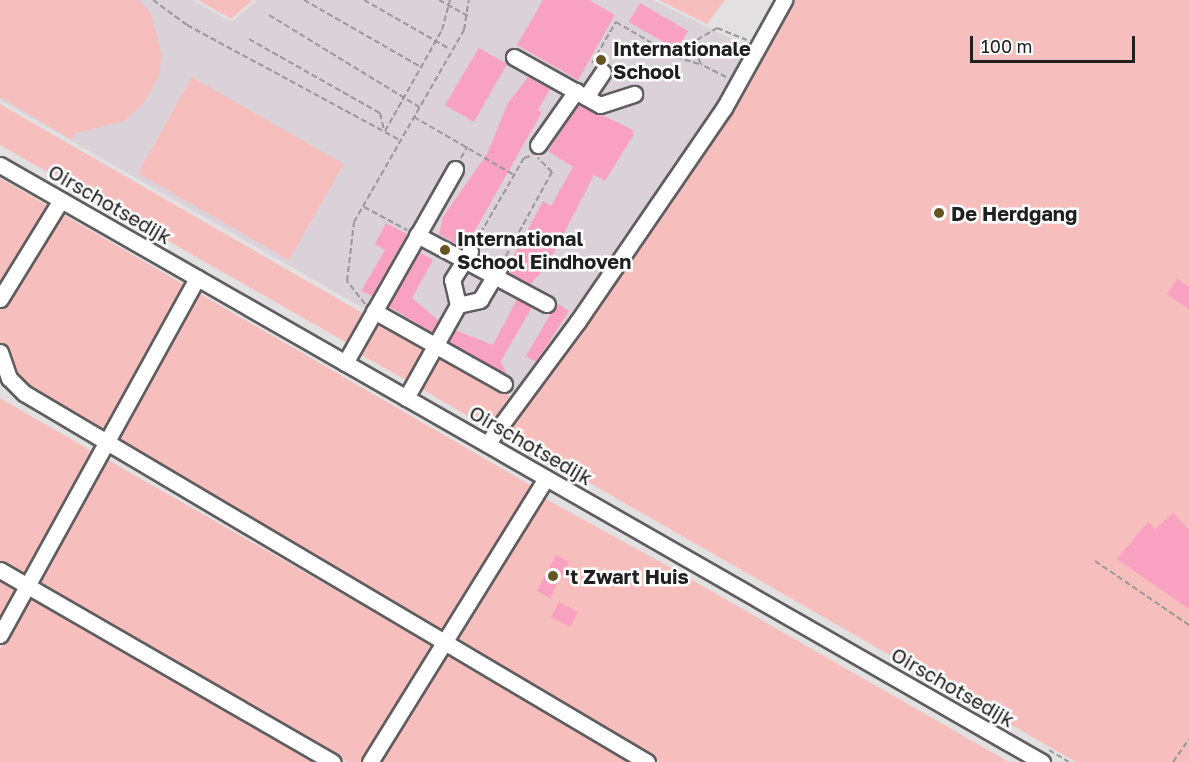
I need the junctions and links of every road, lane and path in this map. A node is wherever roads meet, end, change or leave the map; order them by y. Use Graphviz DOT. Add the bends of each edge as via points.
graph roads {
  1 [pos="153,0"];
  2 [pos="304,0"];
  3 [pos="364,0"];
  4 [pos="439,0"];
  5 [pos="450,0"];
  6 [pos="469,0"];
  7 [pos="784,0"];
  8 [pos="449,5"];
  9 [pos="269,15"];
  10 [pos="468,16"];
  11 [pos="249,39"];
  12 [pos="436,41"];
  13 [pos="450,49"];
  14 [pos="760,51"];
  15 [pos="514,57"];
  16 [pos="699,64"];
  17 [pos="422,68"];
  18 [pos="587,72"];
  19 [pos="603,72"];
  20 [pos="743,78"];
  21 [pos="581,94"];
  22 [pos="634,94"];
  23 [pos="405,97"];
  24 [pos="420,107"];
  25 [pos="414,117"];
  26 [pos="385,131"];
  27 [pos="401,140"];
  28 [pos="536,150"];
  29 [pos="0,165"];
  30 [pos="454,169"];
  31 [pos="514,175"];
  32 [pos="61,200"];
  33 [pos="363,206"];
  34 [pos="417,235"];
  35 [pos="468,254"];
  36 [pos="497,271"];
  37 [pos="197,278"];
  38 [pos="0,299"];
  39 [pos="547,304"];
  40 [pos="458,305"];
  41 [pos="374,311"];
  42 [pos="435,345"];
  43 [pos="0,352"];
  44 [pos="345,363"];
  45 [pos="504,384"];
  46 [pos="406,398"];
  47 [pos="110,440"];
  48 [pos="487,444"];
  49 [pos="546,478"];
  50 [pos="1095,561"];
  51 [pos="0,570"];
  52 [pos="28,586"];
  53 [pos="1189,625"];
  54 [pos="0,635"];
  55 [pos="444,643"];
  56 [pos="1189,739"];
  57 [pos="638,760"];
  58 [pos="333,762"];
  59 [pos="370,762"];
  60 [pos="1042,762"];
  61 [pos="1173,762"];
  1 -- 26 [label="path" via="187,25"];
  2 -- 17 [label="path"];
  3 -- 12 [label="path"];
  4 -- 8 [label="path"];
  5 -- 8 [label="path"];
  6 -- 10 [label="path"];
  7 -- 14 [label="street"];
  8 -- 10 [label="path"];
  8 -- 12 [label="path"];
  9 -- 23 [label="path"];
  10 -- 13 [label="path"];
  11 -- 26 [label="path" via="380,113"];
  12 -- 13 [label="path"];
  12 -- 17 [label="path"];
  13 -- 24 [label="path"];
  14 -- 20 [label="street"];
  14 -- 20 [label="path" via="723,29 706,30 697,40 695,52 701,64 733,80"];
  15 -- 21 [label="street"];
  16 -- 18 [label="path" via="676,57 616,22"];
  17 -- 23 [label="path"];
  19 -- 21 [label="street"];
  20 -- 48 [label="street" via="578,321"];
  21 -- 22 [label="street" via="600,105"];
  21 -- 28 [label="street"];
  23 -- 24 [label="path"];
  23 -- 26 [label="path"];
  24 -- 25 [label="path"];
  25 -- 27 [label="path"];
  25 -- 31 [label="path"];
  26 -- 27 [label="path"];
  27 -- 33 [label="path"];
  28 -- 31 [label="path" via="524,159"];
  28 -- 36 [label="path" via="550,164 552,172"];
  29 -- 32 [label="street, Oirschotsedijk"];
  30 -- 34 [label="street"];
  31 -- 35 [label="path"];
  32 -- 37 [label="street, Oirschotsedijk"];
  32 -- 38 [label="street"];
  33 -- 34 [label="path"];
  33 -- 41 [label="path" via="348,243 347,281"];
  34 -- 35 [label="street"];
  34 -- 41 [label="street"];
  35 -- 36 [label="street"];
  35 -- 40 [label="street" via="452,280"];
  36 -- 39 [label="street"];
  36 -- 40 [label="street" via="480,300"];
  37 -- 44 [label="street, Oirschotsedijk"];
  37 -- 47 [label="street"];
  40 -- 42 [label="street"];
  41 -- 42 [label="street"];
  41 -- 44 [label="street"];
  42 -- 45 [label="street"];
  42 -- 46 [label="street"];
  43 -- 47 [label="street" via="9,378 24,393"];
  44 -- 46 [label="street, Oirschotsedijk"];
  46 -- 48 [label="street, Oirschotsedijk"];
  47 -- 52 [label="street"];
  47 -- 55 [label="street"];
  48 -- 49 [label="street, Oirschotsedijk"];
  49 -- 55 [label="street"];
  49 -- 60 [label="street, Oirschotsedijk"];
  50 -- 53 [label="path"];
  51 -- 52 [label="street"];
  52 -- 54 [label="street"];
  52 -- 58 [label="street"];
  55 -- 57 [label="street"];
  55 -- 59 [label="street"];
  56 -- 61 [label="path"];
}
